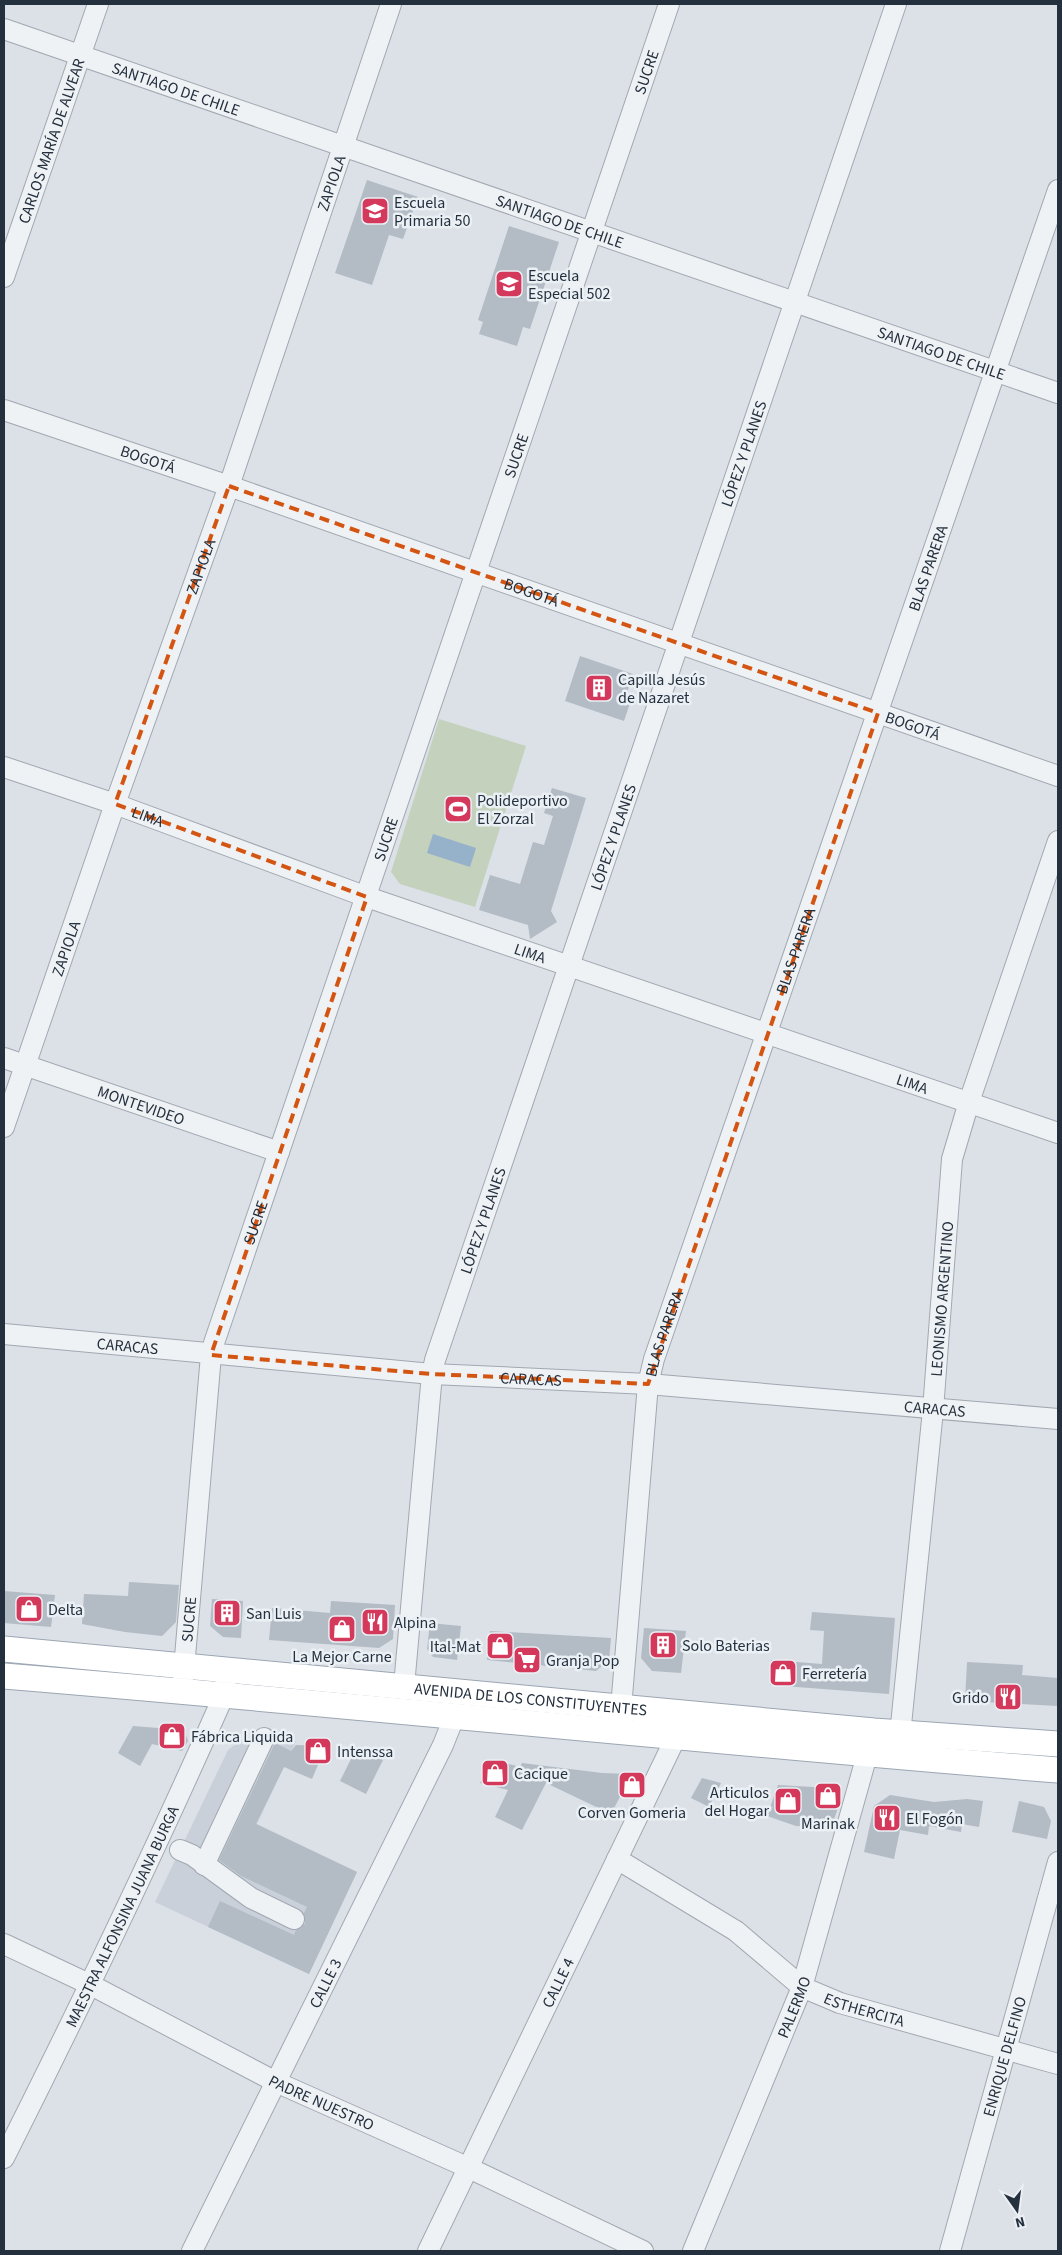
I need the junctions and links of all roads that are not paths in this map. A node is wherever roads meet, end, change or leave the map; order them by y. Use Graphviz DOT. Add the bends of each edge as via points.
graph roads {
  1 [pos="98,4"];
  2 [pos="391,4"];
  3 [pos="669,4"];
  4 [pos="896,4"];
  5 [pos="4,29"];
  6 [pos="80,55"];
  7 [pos="342,145"];
  8 [pos="1058,190"];
  9 [pos="592,231"];
  10 [pos="4,277"];
  11 [pos="794,301"];
  12 [pos="996,371"];
  13 [pos="1058,392"];
  14 [pos="4,410"];
  15 [pos="229,486"];
  16 [pos="477,572"];
  17 [pos="678,643"];
  18 [pos="878,713"];
  19 [pos="4,767"];
  20 [pos="1058,776"];
  21 [pos="115,804"];
  22 [pos="1058,841"];
  23 [pos="367,897"];
  24 [pos="568,966"];
  25 [pos="767,1034"];
  26 [pos="4,1058"];
  27 [pos="25,1065"];
  28 [pos="969,1102"];
  29 [pos="4,1127"];
  30 [pos="1058,1133"];
  31 [pos="279,1152"];
  32 [pos="4,1334"];
  33 [pos="211,1355"];
  34 [pos="432,1374"];
  35 [pos="648,1384"];
  36 [pos="933,1410"];
  37 [pos="1058,1419"];
  38 [pos="4,1648"];
  39 [pos="185,1664"];
  40 [pos="228,1670"];
  41 [pos="4,1676"];
  42 [pos="404,1686"];
  43 [pos="182,1690"];
  44 [pos="224,1694"];
  45 [pos="622,1706"];
  46 [pos="683,1712"];
  47 [pos="455,1715"];
  48 [pos="620,1730"];
  49 [pos="899,1732"];
  50 [pos="676,1737"];
  51 [pos="264,1738"];
  52 [pos="1058,1744"];
  53 [pos="867,1755"];
  54 [pos="1058,1770"];
  55 [pos="180,1850"];
  56 [pos="617,1859"];
  57 [pos="1058,1862"];
  58 [pos="204,1865"];
  59 [pos="294,1919"];
  60 [pos="4,1944"];
  61 [pos="91,1985"];
  62 [pos="802,1987"];
  63 [pos="1006,2049"];
  64 [pos="1058,2064"];
  65 [pos="276,2082"];
  66 [pos="4,2158"];
  67 [pos="469,2168"];
  68 [pos="192,2251"];
  69 [pos="428,2251"];
  70 [pos="643,2251"];
  71 [pos="692,2251"];
  72 [pos="950,2251"];
  1 -- 6 [label="street, CARLOS MARÍA DE ALVEAR"];
  2 -- 7 [label="street, ZAPIOLA"];
  3 -- 9 [label="street, SUCRE"];
  4 -- 11 [label="street, LÓPEZ Y PLANES"];
  5 -- 6 [label="street, SANTIAGO DE CHILE"];
  6 -- 7 [label="street, SANTIAGO DE CHILE"];
  6 -- 10 [label="street, CARLOS MARÍA DE ALVEAR"];
  7 -- 9 [label="street, SANTIAGO DE CHILE"];
  7 -- 15 [label="street, ZAPIOLA"];
  8 -- 12 [label="street, BLAS PARERA"];
  9 -- 11 [label="street, SANTIAGO DE CHILE"];
  9 -- 16 [label="street, SUCRE"];
  11 -- 12 [label="street, SANTIAGO DE CHILE"];
  11 -- 17 [label="street, LÓPEZ Y PLANES"];
  12 -- 13 [label="street, SANTIAGO DE CHILE"];
  12 -- 18 [label="street, BLAS PARERA"];
  14 -- 15 [label="street, BOGOTÁ"];
  15 -- 16 [label="street, BOGOTÁ"];
  15 -- 21 [label="street, ZAPIOLA"];
  16 -- 17 [label="street, BOGOTÁ"];
  16 -- 23 [label="street, SUCRE"];
  17 -- 18 [label="street, BOGOTÁ"];
  17 -- 24 [label="street, LÓPEZ Y PLANES"];
  18 -- 20 [label="street, BOGOTÁ"];
  18 -- 25 [label="street, BLAS PARERA"];
  19 -- 21 [label="street, LIMA"];
  21 -- 23 [label="street, LIMA"];
  21 -- 27 [label="street, ZAPIOLA"];
  22 -- 28 [label="street, LEONISMO ARGENTINO"];
  23 -- 24 [label="street, LIMA"];
  23 -- 31 [label="street, SUCRE"];
  24 -- 25 [label="street, LIMA"];
  24 -- 34 [label="street, LÓPEZ Y PLANES"];
  25 -- 28 [label="street, LIMA"];
  25 -- 35 [label="street, BLAS PARERA"];
  26 -- 27 [label="street, MONTEVIDEO"];
  27 -- 29 [label="street, ZAPIOLA"];
  27 -- 31 [label="street, MONTEVIDEO"];
  28 -- 30 [label="street, LIMA"];
  28 -- 36 [label="street, LEONISMO ARGENTINO" via="952,1159"];
  31 -- 33 [label="street, SUCRE"];
  32 -- 33 [label="street, CARACAS"];
  33 -- 34 [label="street, CARACAS"];
  33 -- 39 [label="street, SUCRE"];
  34 -- 35 [label="street, CARACAS"];
  34 -- 42 [label="street, LÓPEZ Y PLANES"];
  35 -- 36 [label="street, CARACAS"];
  35 -- 45 [label="street, BLAS PARERA"];
  36 -- 37 [label="street, CARACAS"];
  36 -- 49 [label="street, LEONISMO ARGENTINO"];
  38 -- 39 [label="main road, AVENIDA DE LOS CONSTITUYENTES"];
  39 -- 40 [label="main road, AVENIDA DE LOS CONSTITUYENTES"];
  39 -- 43 [label="street, SUCRE"];
  40 -- 42 [label="main road, AVENIDA DE LOS CONSTITUYENTES"];
  40 -- 44 [label="street, MAESTRA ALFONSINA JUANA BURGA"];
  41 -- 43 [label="main road, AVENIDA DE LOS CONSTITUYENTES"];
  42 -- 45 [label="main road, AVENIDA DE LOS CONSTITUYENTES"];
  43 -- 44 [label="main road, AVENIDA DE LOS CONSTITUYENTES"];
  44 -- 47 [label="main road, AVENIDA DE LOS CONSTITUYENTES"];
  44 -- 61 [label="street, MAESTRA ALFONSINA JUANA BURGA"];
  45 -- 46 [label="main road, AVENIDA DE LOS CONSTITUYENTES"];
  45 -- 48 [label="street, BLAS PARERA"];
  46 -- 49 [label="main road, AVENIDA DE LOS CONSTITUYENTES"];
  46 -- 50 [label="street, CALLE 4"];
  47 -- 48 [label="main road, AVENIDA DE LOS CONSTITUYENTES"];
  47 -- 65 [label="street, CALLE 3"];
  48 -- 50 [label="main road, AVENIDA DE LOS CONSTITUYENTES"];
  49 -- 52 [label="main road, AVENIDA DE LOS CONSTITUYENTES"];
  49 -- 53 [label="street"];
  50 -- 53 [label="main road, AVENIDA DE LOS CONSTITUYENTES"];
  50 -- 56 [label="street, CALLE 4"];
  51 -- 58 [label="street"];
  53 -- 54 [label="main road, AVENIDA DE LOS CONSTITUYENTES"];
  53 -- 62 [label="street, PALERMO"];
  55 -- 58 [label="street"];
  56 -- 62 [label="street, ESTHERCITA" via="736,1931"];
  56 -- 67 [label="street, CALLE 4"];
  57 -- 63 [label="street, ENRIQUE DELFINO"];
  58 -- 59 [label="street" via="251,1898"];
  60 -- 61 [label="street, PADRE NUESTRO"];
  61 -- 65 [label="street, PADRE NUESTRO"];
  61 -- 66 [label="street, MAESTRA ALFONSINA JUANA BURGA"];
  62 -- 63 [label="street, ESTHERCITA" via="840,2002"];
  62 -- 71 [label="street, PALERMO"];
  63 -- 64 [label="street, ESTHERCITA"];
  63 -- 72 [label="street, ENRIQUE DELFINO"];
  65 -- 67 [label="street, PADRE NUESTRO"];
  65 -- 68 [label="street, CALLE 3"];
  67 -- 69 [label="street, CALLE 4"];
  67 -- 70 [label="street, PADRE NUESTRO"];
}
